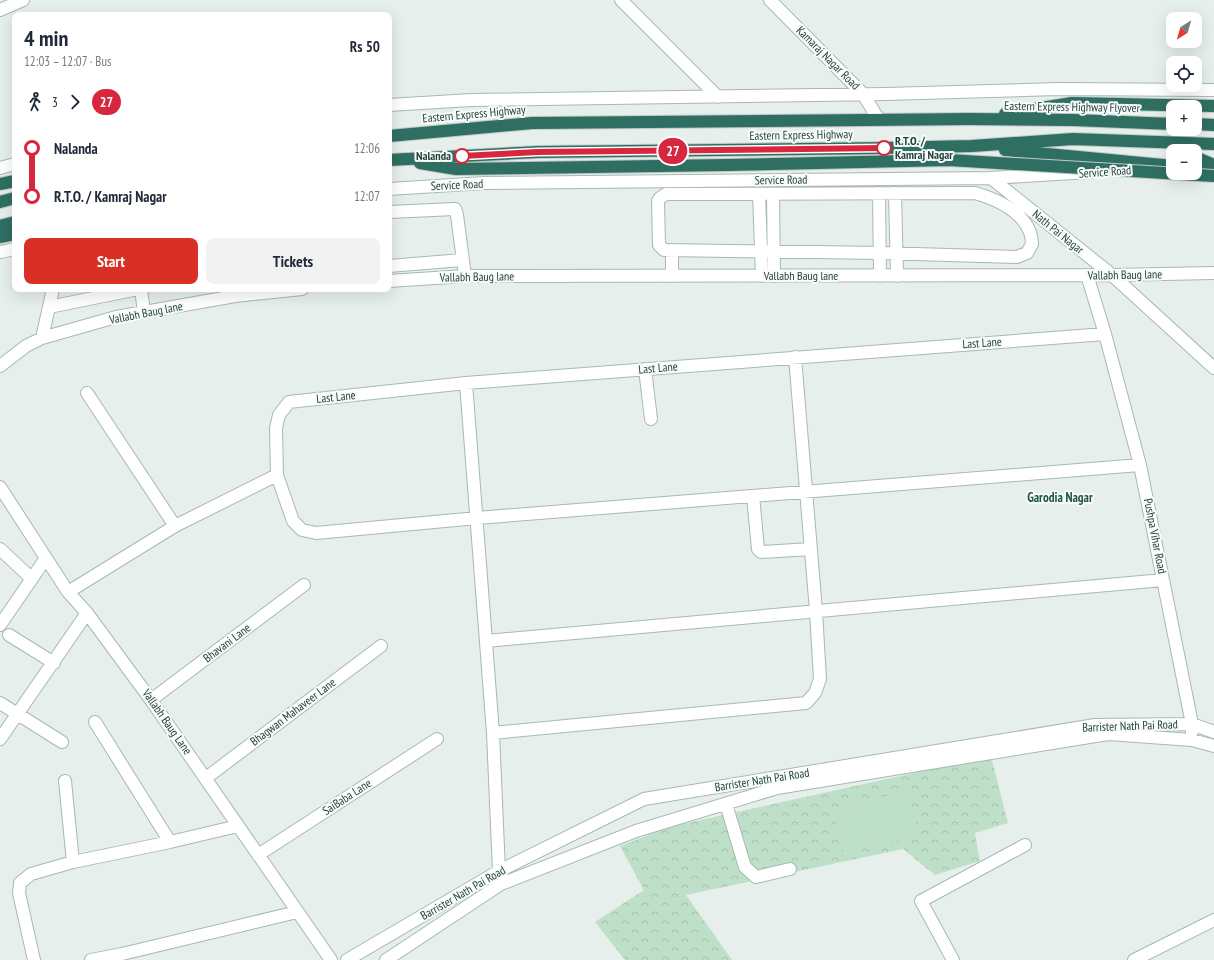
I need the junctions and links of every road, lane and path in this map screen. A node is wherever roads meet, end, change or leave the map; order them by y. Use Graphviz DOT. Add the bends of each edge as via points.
graph roads {
  1 [pos="23,0"];
  2 [pos="621,0"];
  3 [pos="770,0"];
  4 [pos="0,10"];
  5 [pos="1214,90"];
  6 [pos="863,94"];
  7 [pos="718,96"];
  8 [pos="392,105"];
  9 [pos="1214,106"];
  10 [pos="970,119"];
  11 [pos="879,120"];
  12 [pos="1166,124"];
  13 [pos="1202,124"];
  14 [pos="1214,125"];
  15 [pos="392,136"];
  16 [pos="1158,142"];
  17 [pos="1214,144"];
  18 [pos="1166,145"];
  19 [pos="972,146"];
  20 [pos="393,160"];
  21 [pos="1202,160"];
  22 [pos="12,165"];
  23 [pos="1214,165"];
  24 [pos="1166,166"];
  25 [pos="1166,167"];
  26 [pos="0,168"];
  27 [pos="1202,168"];
  28 [pos="1214,168"];
  29 [pos="1214,176"];
  30 [pos="991,178"];
  31 [pos="12,181"];
  32 [pos="0,184"];
  33 [pos="392,189"];
  34 [pos="880,193"];
  35 [pos="895,193"];
  36 [pos="759,194"];
  37 [pos="773,194"];
  38 [pos="12,199"];
  39 [pos="0,202"];
  40 [pos="392,212"];
  41 [pos="12,223"];
  42 [pos="0,226"];
  43 [pos="12,235"];
  44 [pos="0,238"];
  45 [pos="12,250"];
  46 [pos="672,250"];
  47 [pos="761,251"];
  48 [pos="773,251"];
  49 [pos="0,252"];
  50 [pos="881,253"];
  51 [pos="896,253"];
  52 [pos="994,256"];
  53 [pos="462,260"];
  54 [pos="392,266"];
  55 [pos="1214,272"];
  56 [pos="1087,275"];
  57 [pos="1112,275"];
  58 [pos="465,276"];
  59 [pos="672,276"];
  60 [pos="768,276"];
  61 [pos="880,276"];
  62 [pos="897,276"];
  63 [pos="993,276"];
  64 [pos="392,281"];
  65 [pos="51,292"];
  66 [pos="125,292"];
  67 [pos="141,292"];
  68 [pos="234,292"];
  69 [pos="48,307"];
  70 [pos="144,312"];
  71 [pos="1105,334"];
  72 [pos="42,338"];
  73 [pos="795,357"];
  74 [pos="0,366"];
  75 [pos="1214,368"];
  76 [pos="645,369"];
  77 [pos="466,383"];
  78 [pos="87,393"];
  79 [pos="651,419"];
  80 [pos="1140,465"];
  81 [pos="277,475"];
  82 [pos="0,487"];
  83 [pos="806,492"];
  84 [pos="753,496"];
  85 [pos="477,518"];
  86 [pos="175,526"];
  87 [pos="0,549"];
  88 [pos="811,549"];
  89 [pos="46,558"];
  90 [pos="32,579"];
  91 [pos="1163,580"];
  92 [pos="304,585"];
  93 [pos="68,592"];
  94 [pos="816,611"];
  95 [pos="87,613"];
  96 [pos="0,625"];
  97 [pos="9,635"];
  98 [pos="486,640"];
  99 [pos="380,646"];
  100 [pos="54,663"];
  101 [pos="151,700"];
  102 [pos="0,703"];
  103 [pos="18,714"];
  104 [pos="95,722"];
  105 [pos="1192,724"];
  106 [pos="1214,732"];
  107 [pos="493,733"];
  108 [pos="0,739"];
  109 [pos="437,739"];
  110 [pos="1192,740"];
  111 [pos="62,742"];
  112 [pos="1214,746"];
  113 [pos="206,778"];
  114 [pos="65,781"];
  115 [pos="726,804"];
  116 [pos="238,826"];
  117 [pos="170,842"];
  118 [pos="1025,844"];
  119 [pos="258,855"];
  120 [pos="73,862"];
  121 [pos="790,869"];
  122 [pos="501,877"];
  123 [pos="297,912"];
  124 [pos="1214,920"];
  125 [pos="34,960"];
  126 [pos="91,960"];
  127 [pos="331,960"];
  128 [pos="347,960"];
  129 [pos="386,960"];
  130 [pos="954,960"];
  131 [pos="1134,960"];
  1 -- 4 [label="street"];
  2 -- 7 [label="street"];
  3 -- 6 [label="street, Kamaraj Nagar Road"];
  5 -- 6 [label="street" via="1058,89"];
  6 -- 7 [label="street"];
  6 -- 11 [label="street, Kamaraj Nagar Road"];
  7 -- 8 [label="street" via="471,100"];
  9 -- 10 [label="highway" via="1072,103"];
  10 -- 11 [label="highway, Eastern Express Highway"];
  10 -- 12 [label="highway, Eastern Express Highway Flyover"];
  11 -- 15 [label="highway, Eastern Express Highway" via="532,123"];
  13 -- 14 [label="highway"];
  16 -- 17 [label="highway, Eastern Express Highway"];
  16 -- 18 [label="highway"];
  16 -- 19 [label="highway, Eastern Express Highway" via="1073,139"];
  19 -- 20 [label="highway, Eastern Express Highway" via="538,152"];
  19 -- 24 [label="highway"];
  20 -- 29 [label="highway, bridge" via="456,170 949,160"];
  21 -- 23 [label="highway"];
  22 -- 26 [label="street"];
  25 -- 30 [label="street, Service Road"];
  27 -- 28 [label="highway"];
  30 -- 33 [label="street, Service Road" via="484,183"];
  30 -- 57 [label="street, Nath Pai Nagar"];
  31 -- 32 [label="highway"];
  34 -- 35 [label="street"];
  34 -- 37 [label="street"];
  34 -- 50 [label="street"];
  35 -- 51 [label="street"];
  35 -- 52 [label="street" via="975,193 992,198 1010,208 1023,220 1030,232 1032,244 1027,252 1017,257"];
  36 -- 37 [label="street"];
  36 -- 46 [label="street" via="666,194 658,201 659,246 664,250"];
  36 -- 47 [label="street"];
  37 -- 48 [label="street"];
  38 -- 39 [label="highway"];
  40 -- 53 [label="street" via="455,209"];
  41 -- 42 [label="highway"];
  43 -- 44 [label="highway"];
  45 -- 49 [label="street"];
  46 -- 47 [label="street"];
  46 -- 59 [label="street"];
  47 -- 48 [label="street"];
  47 -- 60 [label="street"];
  48 -- 50 [label="street"];
  48 -- 60 [label="street"];
  50 -- 51 [label="street"];
  50 -- 61 [label="street"];
  51 -- 52 [label="street"];
  51 -- 62 [label="street"];
  52 -- 63 [label="street"];
  53 -- 54 [label="street"];
  53 -- 58 [label="street"];
  55 -- 57 [label="street, Vallabh Baug lane"];
  56 -- 57 [label="street, Vallabh Baug lane"];
  56 -- 63 [label="street, Vallabh Baug lane"];
  56 -- 71 [label="street, Pushpa Vihar Road"];
  57 -- 75 [label="street, Nath Pai Nagar"];
  58 -- 59 [label="street, Vallabh Baug lane"];
  58 -- 64 [label="street, Vallabh Baug lane"];
  59 -- 60 [label="street, Vallabh Baug lane"];
  60 -- 61 [label="street, Vallabh Baug lane"];
  61 -- 62 [label="street, Vallabh Baug lane"];
  62 -- 63 [label="street, Vallabh Baug lane"];
  65 -- 69 [label="street"];
  66 -- 69 [label="street"];
  67 -- 70 [label="street"];
  68 -- 70 [label="street, Vallabh Baug lane"];
  69 -- 72 [label="street"];
  70 -- 72 [label="street, Vallabh Baug lane" via="116,317"];
  71 -- 73 [label="street, Last Lane"];
  71 -- 80 [label="street, Pushpa Vihar Road"];
  72 -- 74 [label="street, Vallabh Baug lane" via="26,346"];
  73 -- 76 [label="street, Last Lane"];
  73 -- 83 [label="street"];
  76 -- 77 [label="street, Last Lane"];
  76 -- 79 [label="street"];
  77 -- 81 [label="street, Last Lane" via="289,402 279,415 276,428"];
  77 -- 85 [label="street"];
  78 -- 86 [label="street"];
  80 -- 83 [label="street, Last Lane"];
  80 -- 91 [label="street, Pushpa Vihar Road"];
  81 -- 85 [label="street, Last Lane" via="293,521 302,530 316,533"];
  81 -- 86 [label="street"];
  82 -- 89 [label="street, Vallabh Baug Lane"];
  83 -- 84 [label="street, Last Lane"];
  83 -- 88 [label="street"];
  84 -- 85 [label="street, Last Lane"];
  84 -- 88 [label="street" via="759,551"];
  85 -- 98 [label="street"];
  86 -- 93 [label="street"];
  87 -- 90 [label="street"];
  88 -- 94 [label="street"];
  89 -- 90 [label="street"];
  89 -- 93 [label="street, Vallabh Baug Lane"];
  90 -- 96 [label="street"];
  91 -- 94 [label="street"];
  91 -- 105 [label="street, Pushpa Vihar Road"];
  92 -- 101 [label="street, Bhavani Lane"];
  93 -- 95 [label="street, Vallabh Baug Lane"];
  94 -- 98 [label="street"];
  94 -- 107 [label="street" via="820,679 815,693 806,703"];
  95 -- 100 [label="street"];
  95 -- 101 [label="street, Vallabh Baug Lane"];
  97 -- 100 [label="street"];
  98 -- 107 [label="street"];
  99 -- 113 [label="street, Bhagwan Mahaveer Lane"];
  100 -- 103 [label="street"];
  101 -- 113 [label="street, Vallabh Baug Lane"];
  102 -- 103 [label="street"];
  103 -- 108 [label="street"];
  103 -- 111 [label="street"];
  104 -- 117 [label="street"];
  105 -- 106 [label="street, Barrister Nath Pai Road"];
  105 -- 110 [label="street, Pushpa Vihar Road"];
  105 -- 122 [label="street, Barrister Nath Pai Road" via="1095,725 644,799"];
  107 -- 122 [label="street"];
  109 -- 119 [label="street, SaiBaba Lane"];
  110 -- 112 [label="street"];
  110 -- 115 [label="street" via="1108,734 777,788"];
  113 -- 116 [label="street, Vallabh Baug Lane"];
  114 -- 120 [label="street"];
  115 -- 121 [label="street" via="745,867 756,877"];
  115 -- 122 [label="street" via="636,831"];
  116 -- 117 [label="street"];
  116 -- 119 [label="street, Vallabh Baug Lane"];
  117 -- 120 [label="street"];
  118 -- 130 [label="street" via="921,901"];
  119 -- 123 [label="street, Vallabh Baug Lane"];
  120 -- 125 [label="street" via="31,874 20,883 19,893"];
  122 -- 128 [label="street, Barrister Nath Pai Road"];
  122 -- 129 [label="street"];
  123 -- 126 [label="street"];
  123 -- 127 [label="street, Vallabh Baug Lane"];
  124 -- 131 [label="street"];
}
